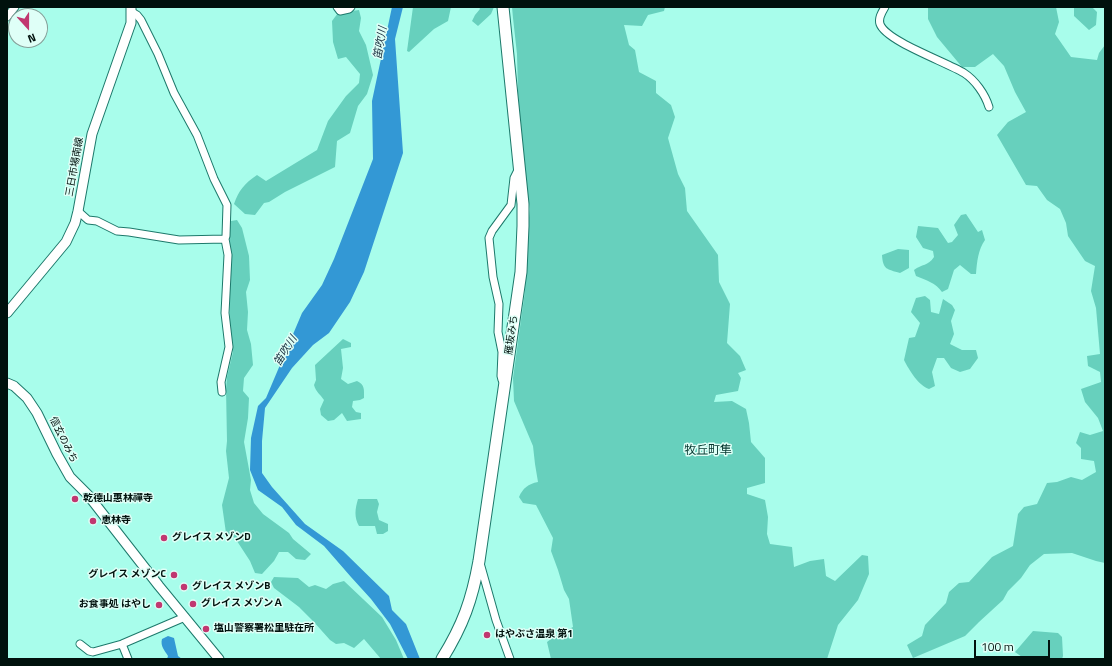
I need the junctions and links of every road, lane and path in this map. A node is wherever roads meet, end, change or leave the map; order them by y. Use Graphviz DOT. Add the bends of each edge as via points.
graph roads {
  1 [pos="15,7"];
  2 [pos="336,7"];
  3 [pos="351,7"];
  4 [pos="503,7"];
  5 [pos="886,7"];
  6 [pos="132,10"];
  7 [pos="7,17"];
  8 [pos="989,107"];
  9 [pos="520,167"];
  10 [pos="78,211"];
  11 [pos="225,239"];
  12 [pos="7,313"];
  13 [pos="7,383"];
  14 [pos="505,386"];
  15 [pos="222,392"];
  16 [pos="479,561"];
  17 [pos="185,617"];
  18 [pos="80,644"];
  19 [pos="122,644"];
  20 [pos="443,657"];
  21 [pos="128,659"];
  22 [pos="219,659"];
  23 [pos="510,659"];
  1 -- 7 [label="street"];
  2 -- 3 [label="street" via="340,11"];
  4 -- 9 [label="highway, 雁坂みち"];
  5 -- 8 [label="street" via="880,15 880,23 890,36 973,80"];
  6 -- 10 [label="main road, 三日市場南線" via="131,23 92,134"];
  6 -- 11 [label="street" via="141,20 155,48 227,205"];
  9 -- 14 [label="highway, 雁坂みち" via="522,257"];
  9 -- 14 [label="street" via="514,178 511,205 492,231 488,243 499,304 501,376"];
  10 -- 11 [label="street" via="88,220 97,221 117,231 179,240"];
  10 -- 12 [label="main road, 三日市場南線" via="66,242"];
  11 -- 15 [label="street" via="228,255 225,313 229,347 221,382"];
  13 -- 17 [label="main road, 信玄のみち" via="27,398 70,477 92,500"];
  14 -- 16 [label="highway, 雁坂みち"];
  16 -- 20 [label="highway, 雁坂みち" via="472,597 464,619"];
  16 -- 23 [label="street"];
  17 -- 19 [label="street"];
  17 -- 22 [label="main road, 信玄のみち"];
  18 -- 19 [label="street" via="93,652"];
  19 -- 21 [label="street"];
}
